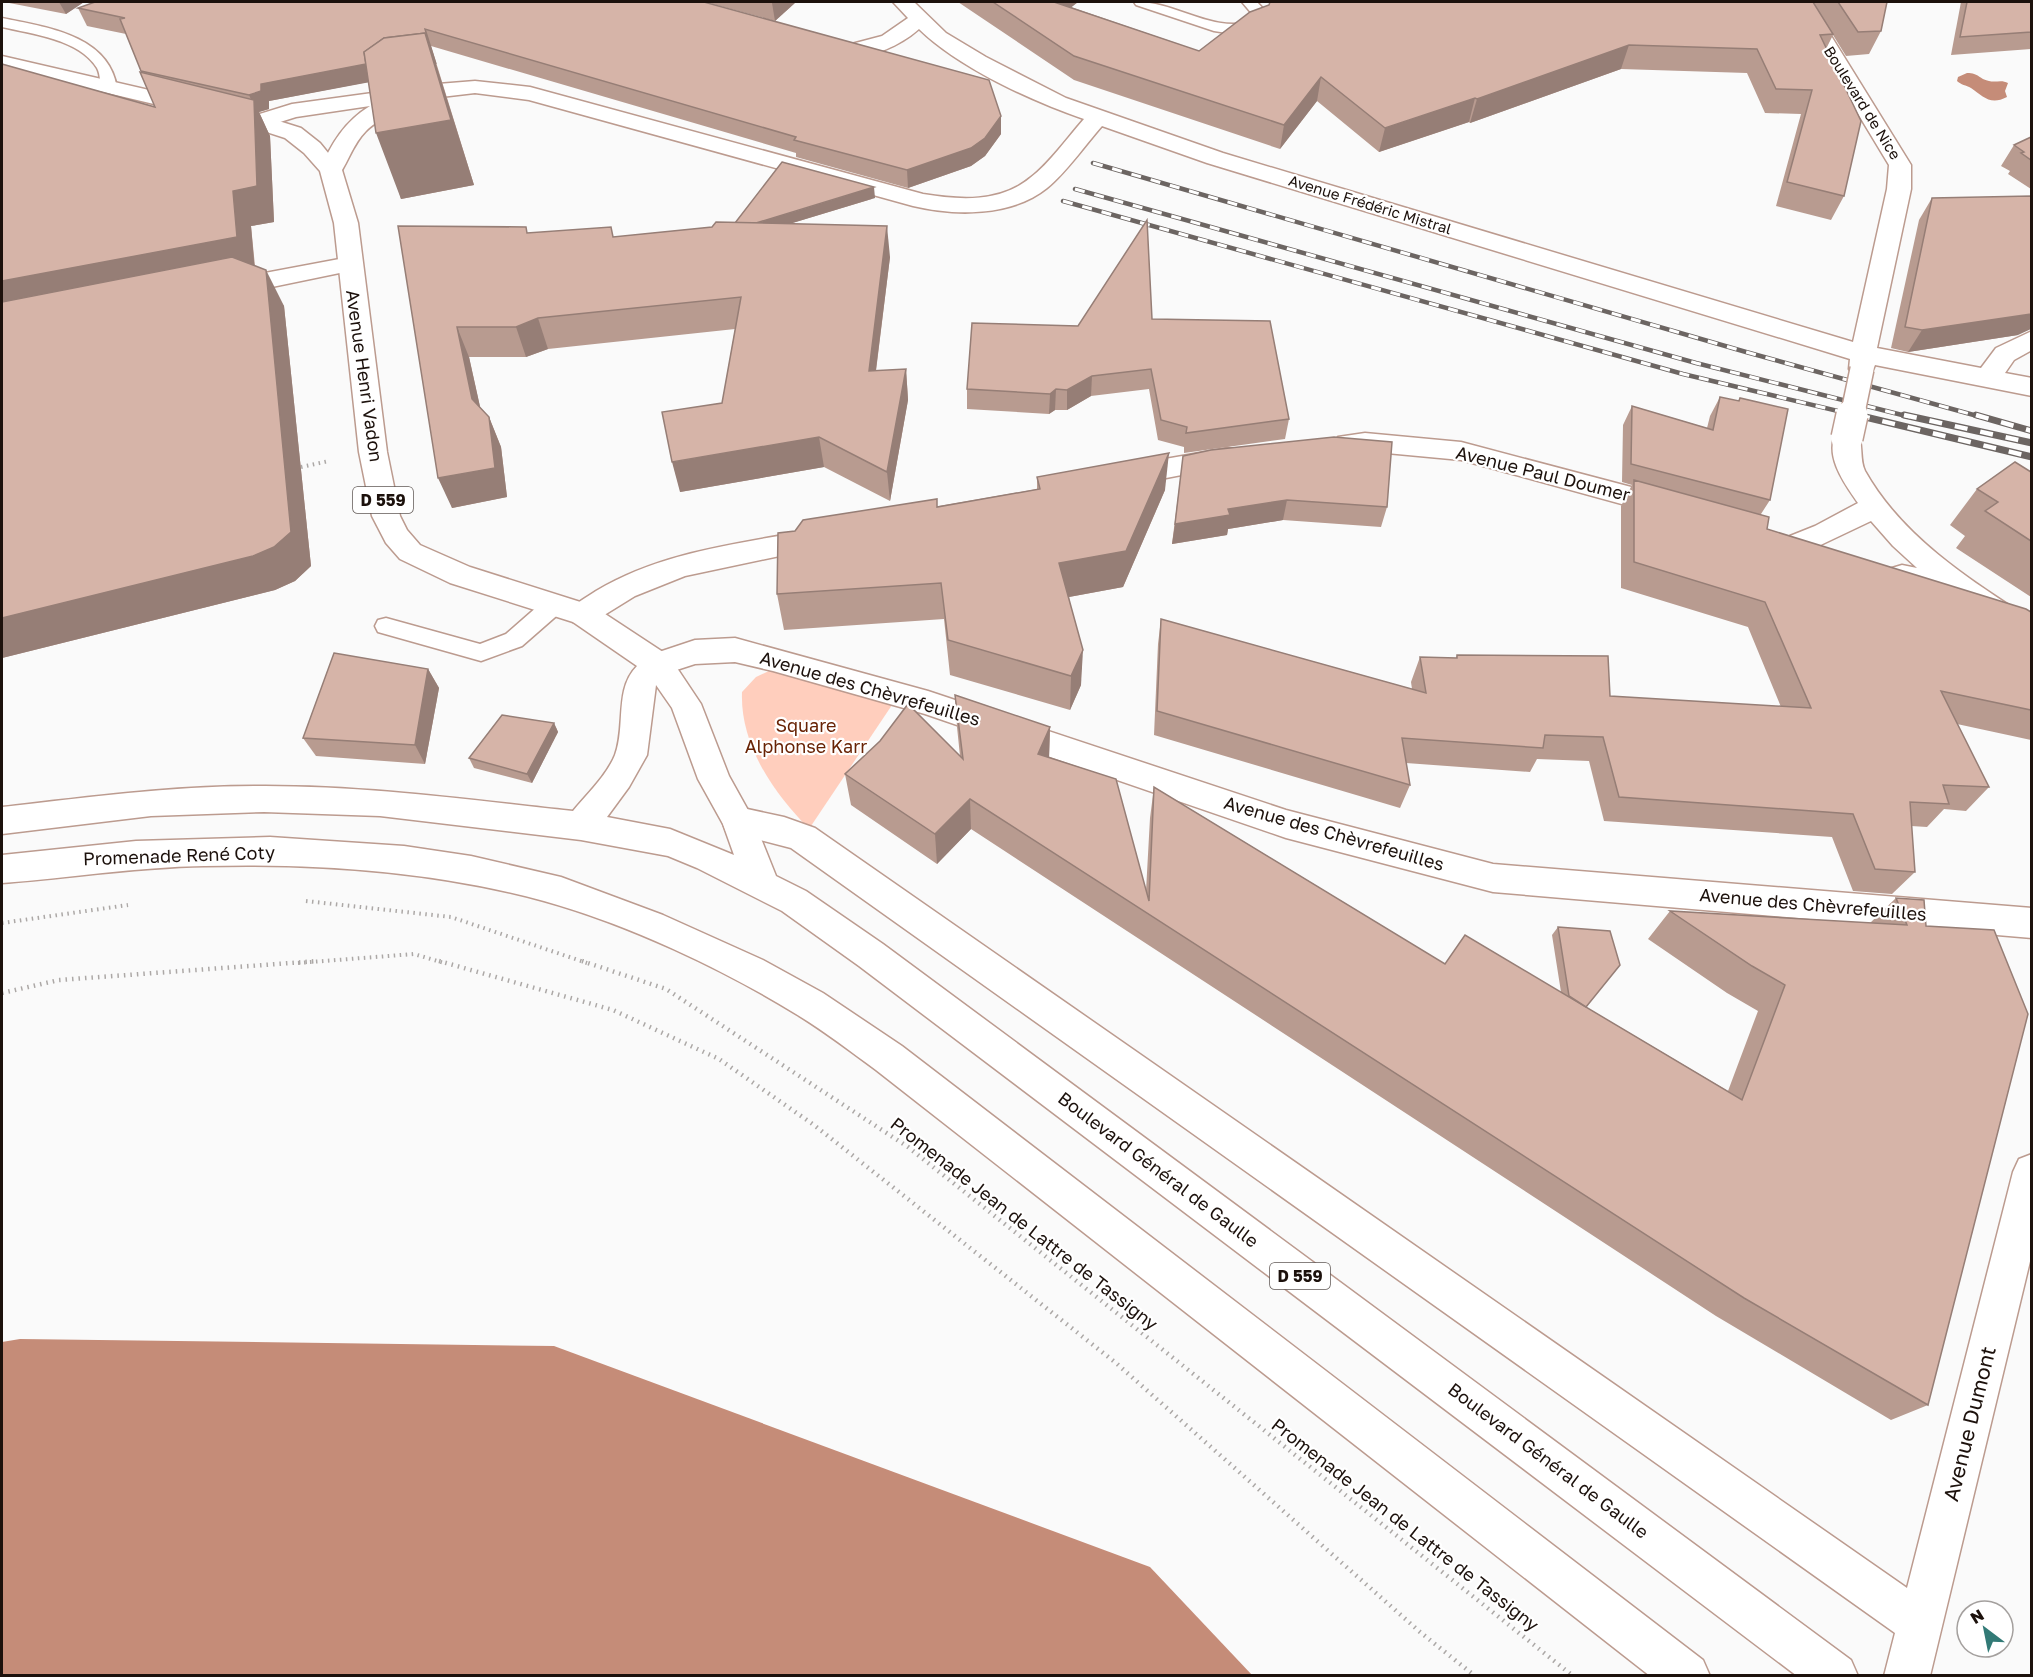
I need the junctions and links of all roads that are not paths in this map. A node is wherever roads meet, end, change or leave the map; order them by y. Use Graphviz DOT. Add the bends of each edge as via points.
graph roads {
  1 [pos="903,2"];
  2 [pos="1141,2"];
  3 [pos="1249,2"];
  4 [pos="1794,2"];
  5 [pos="920,17"];
  6 [pos="2,22"];
  7 [pos="830,44"];
  8 [pos="851,50"];
  9 [pos="2,62"];
  10 [pos="897,63"];
  11 [pos="977,85"];
  12 [pos="109,88"];
  13 [pos="411,94"];
  14 [pos="1058,103"];
  15 [pos="1098,117"];
  16 [pos="258,122"];
  17 [pos="331,170"];
  18 [pos="350,264"];
  19 [pos="209,292"];
  20 [pos="2031,339"];
  21 [pos="1862,362"];
  22 [pos="1988,378"];
  23 [pos="2031,387"];
  24 [pos="1320,447"];
  25 [pos="1253,454"];
  26 [pos="1094,482"];
  27 [pos="1874,507"];
  28 [pos="1698,515"];
  29 [pos="843,534"];
  30 [pos="1830,555"];
  31 [pos="1872,568"];
  32 [pos="1956,585"];
  33 [pos="554,605"];
  34 [pos="583,614"];
  35 [pos="386,626"];
  36 [pos="2031,635"];
  37 [pos="658,664"];
  38 [pos="2,821"];
  39 [pos="738,821"];
  40 [pos="581,826"];
  41 [pos="2,869"];
  42 [pos="762,883"];
  43 [pos="2031,923"];
  44 [pos="2031,1172"];
  45 [pos="1920,1624"];
  46 [pos="1686,1676"];
  47 [pos="1835,1676"];
  48 [pos="1907,1676"];
  1 -- 5 [label="street, Avenue Frédéric Mistral"];
  2 -- 3 [label="lane" via="1214,26 1240,30 1260,24 1261,14"];
  4 -- 21 [label="street, Boulevard de Nice" via="1810,18 1900,165 1899,189"];
  5 -- 8 [label="street" via="907,31 889,41"];
  5 -- 14 [label="street, Avenue Frédéric Mistral" via="959,50"];
  6 -- 12 [label="lane" via="74,42 104,67"];
  7 -- 8 [label="street"];
  8 -- 10 [label="street"];
  9 -- 12 [label="street, D 559"];
  11 -- 14 [label="street" via="1034,101"];
  12 -- 16 [label="street, D 559"];
  13 -- 15 [label="street" via="475,87 530,94 921,201 952,206 988,204 1018,195 1039,183"];
  13 -- 16 [label="street" via="292,111"];
  13 -- 17 [label="street" via="364,118 342,144"];
  14 -- 15 [label="street, Avenue Frédéric Mistral"];
  15 -- 21 [label="street, Avenue Frédéric Mistral" via="1215,159"];
  16 -- 17 [label="street, D 559" via="293,133"];
  17 -- 18 [label="street, Avenue Henri Vadon / D 559" via="346,224"];
  18 -- 19 [label="street"];
  18 -- 33 [label="street, Avenue Henri Vadon / D 559" via="373,452 386,516 396,536 410,552 460,575"];
  20 -- 22 [label="street" via="2005,354"];
  21 -- 22 [label="street, Avenue Frédéric Mistral"];
  21 -- 27 [label="street, Boulevard de Nice, bridge" via="1847,438 1850,469"];
  22 -- 23 [label="street, Avenue Frédéric Mistral"];
  24 -- 28 [label="street, Avenue Paul Doumer" via="1365,442 1461,451"];
  25 -- 26 [label="street"];
  27 -- 30 [label="street" via="1825,533 1789,539"];
  27 -- 32 [label="street, Boulevard de Nice" via="1903,539"];
  29 -- 34 [label="street" via="680,566 625,588"];
  31 -- 32 [label="street"];
  32 -- 36 [label="street, Boulevard de Nice"];
  33 -- 34 [label="street, Avenue Henri Vadon / D 559"];
  33 -- 35 [label="lane" via="514,640 481,654"];
  34 -- 37 [label="street, Avenue Henri Vadon / D 559"];
  37 -- 39 [label="street, D 559" via="686,704 714,779"];
  37 -- 40 [label="street" via="641,681 631,755"];
  37 -- 43 [label="street, Avenue des Chèvrefeuilles" via="695,652 735,650 773,659 928,703 1286,824 1493,878"];
  38 -- 40 [label="street, D 559" via="151,803 264,798 380,803"];
  39 -- 42 [label="street, D 559"];
  39 -- 45 [label="street" via="803,838"];
  40 -- 42 [label="street, D 559" via="670,843"];
  41 -- 46 [label="street, Promenade René Coty" via="114,856 243,850 368,855 538,885 636,919 722,956 792,993 889,1058"];
  42 -- 47 [label="street, Boulevard Général de Gaulle / D 559" via="871,955"];
  44 -- 45 [label="street, Avenue Dumont"];
  45 -- 48 [label="street, Avenue Dumont"];
}
